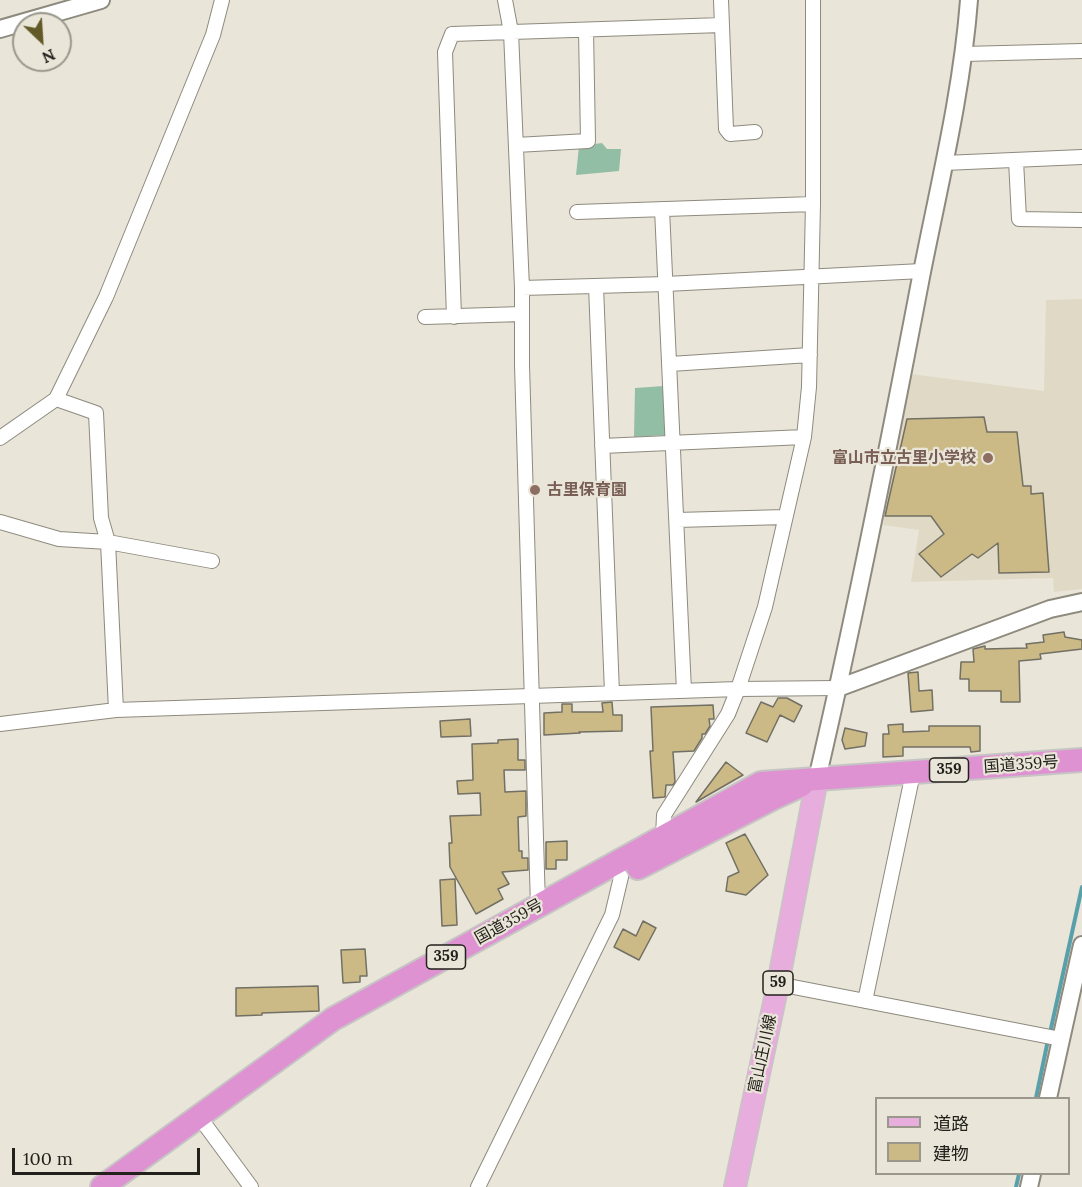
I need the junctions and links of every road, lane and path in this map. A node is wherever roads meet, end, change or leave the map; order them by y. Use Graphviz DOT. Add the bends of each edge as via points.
graph roads {
  1 [pos="101,0"];
  2 [pos="222,0"];
  3 [pos="505,0"];
  4 [pos="721,0"];
  5 [pos="813,0"];
  6 [pos="969,0"];
  7 [pos="722,25"];
  8 [pos="0,29"];
  9 [pos="586,30"];
  10 [pos="511,33"];
  11 [pos="1082,51"];
  12 [pos="963,54"];
  13 [pos="755,132"];
  14 [pos="516,145"];
  15 [pos="1082,157"];
  16 [pos="1016,160"];
  17 [pos="944,163"];
  18 [pos="813,204"];
  19 [pos="662,209"];
  20 [pos="577,212"];
  21 [pos="1082,219"];
  22 [pos="922,271"];
  23 [pos="811,278"];
  24 [pos="666,284"];
  25 [pos="596,286"];
  26 [pos="522,288"];
  27 [pos="522,314"];
  28 [pos="425,317"];
  29 [pos="454,317"];
  30 [pos="810,356"];
  31 [pos="670,364"];
  32 [pos="56,399"];
  33 [pos="804,436"];
  34 [pos="0,438"];
  35 [pos="674,442"];
  36 [pos="602,446"];
  37 [pos="785,518"];
  38 [pos="677,520"];
  39 [pos="0,522"];
  40 [pos="108,542"];
  41 [pos="212,561"];
  42 [pos="1082,602"];
  43 [pos="738,688"];
  44 [pos="838,688"];
  45 [pos="684,691"];
  46 [pos="612,693"];
  47 [pos="533,695"];
  48 [pos="116,710"];
  49 [pos="0,724"];
  50 [pos="1082,760"];
  51 [pos="913,773"];
  52 [pos="817,779"];
  53 [pos="663,837"];
  54 [pos="621,877"];
  55 [pos="538,906"];
  56 [pos="1082,945"];
  57 [pos="778,984"];
  58 [pos="865,1001"];
  59 [pos="1061,1039"];
  60 [pos="1048,1097"];
  61 [pos="206,1126"];
  62 [pos="102,1187"];
  63 [pos="126,1187"];
  64 [pos="251,1187"];
  65 [pos="478,1187"];
  66 [pos="733,1187"];
  1 -- 8 [label="street"];
  2 -- 32 [label="street" via="213,34 106,297"];
  3 -- 10 [label="street"];
  4 -- 7 [label="street"];
  5 -- 18 [label="street"];
  6 -- 12 [label="street"];
  7 -- 9 [label="street"];
  7 -- 13 [label="street" via="726,129 730,134"];
  9 -- 10 [label="street"];
  9 -- 14 [label="street" via="588,141"];
  10 -- 14 [label="street"];
  10 -- 29 [label="street" via="452,34 445,52"];
  11 -- 12 [label="street"];
  12 -- 17 [label="street"];
  14 -- 26 [label="street"];
  15 -- 16 [label="street"];
  16 -- 17 [label="street"];
  16 -- 21 [label="street" via="1019,219"];
  17 -- 22 [label="street"];
  18 -- 19 [label="street"];
  18 -- 23 [label="street"];
  19 -- 20 [label="street"];
  19 -- 24 [label="street"];
  22 -- 23 [label="street"];
  22 -- 44 [label="street"];
  23 -- 24 [label="street"];
  23 -- 30 [label="street"];
  24 -- 25 [label="street"];
  24 -- 31 [label="street"];
  25 -- 26 [label="street"];
  25 -- 36 [label="street"];
  26 -- 27 [label="street"];
  27 -- 29 [label="street"];
  27 -- 47 [label="street"];
  28 -- 29 [label="street"];
  30 -- 31 [label="street"];
  30 -- 33 [label="street"];
  31 -- 35 [label="street"];
  32 -- 34 [label="street"];
  32 -- 40 [label="street" via="96,413 101,518"];
  33 -- 35 [label="street"];
  33 -- 37 [label="street"];
  35 -- 36 [label="street"];
  35 -- 38 [label="street"];
  36 -- 46 [label="street"];
  37 -- 38 [label="street"];
  37 -- 43 [label="street" via="765,607"];
  38 -- 45 [label="street"];
  39 -- 40 [label="street" via="59,539"];
  40 -- 41 [label="street"];
  40 -- 48 [label="street"];
  42 -- 44 [label="street" via="1050,609"];
  43 -- 44 [label="street"];
  43 -- 45 [label="street"];
  43 -- 53 [label="street" via="728,714 664,815"];
  44 -- 52 [label="street"];
  45 -- 46 [label="street"];
  46 -- 47 [label="street"];
  47 -- 48 [label="street"];
  47 -- 55 [label="street"];
  48 -- 49 [label="street"];
  50 -- 51 [label="highway, 国道359号 / 359"];
  51 -- 52 [label="highway, 国道359号 / 359"];
  51 -- 58 [label="street"];
  52 -- 53 [label="highway, 国道359号 / 359" via="761,783"];
  52 -- 54 [label="highway, 国道359号 / 359"];
  52 -- 57 [label="main road, 富山庄川線 / 59"];
  53 -- 55 [label="highway, 国道359号 / 359"];
  54 -- 61 [label="highway, 国道359号 / 359" via="339,1031"];
  54 -- 65 [label="street" via="612,915"];
  55 -- 62 [label="highway, 国道359号 / 359" via="333,1019"];
  56 -- 59 [label="street"];
  57 -- 58 [label="street"];
  57 -- 66 [label="main road, 富山庄川線 / 59"];
  58 -- 59 [label="street"];
  59 -- 60 [label="street"];
  61 -- 63 [label="highway, 国道359号 / 359"];
  61 -- 64 [label="street"];
}
